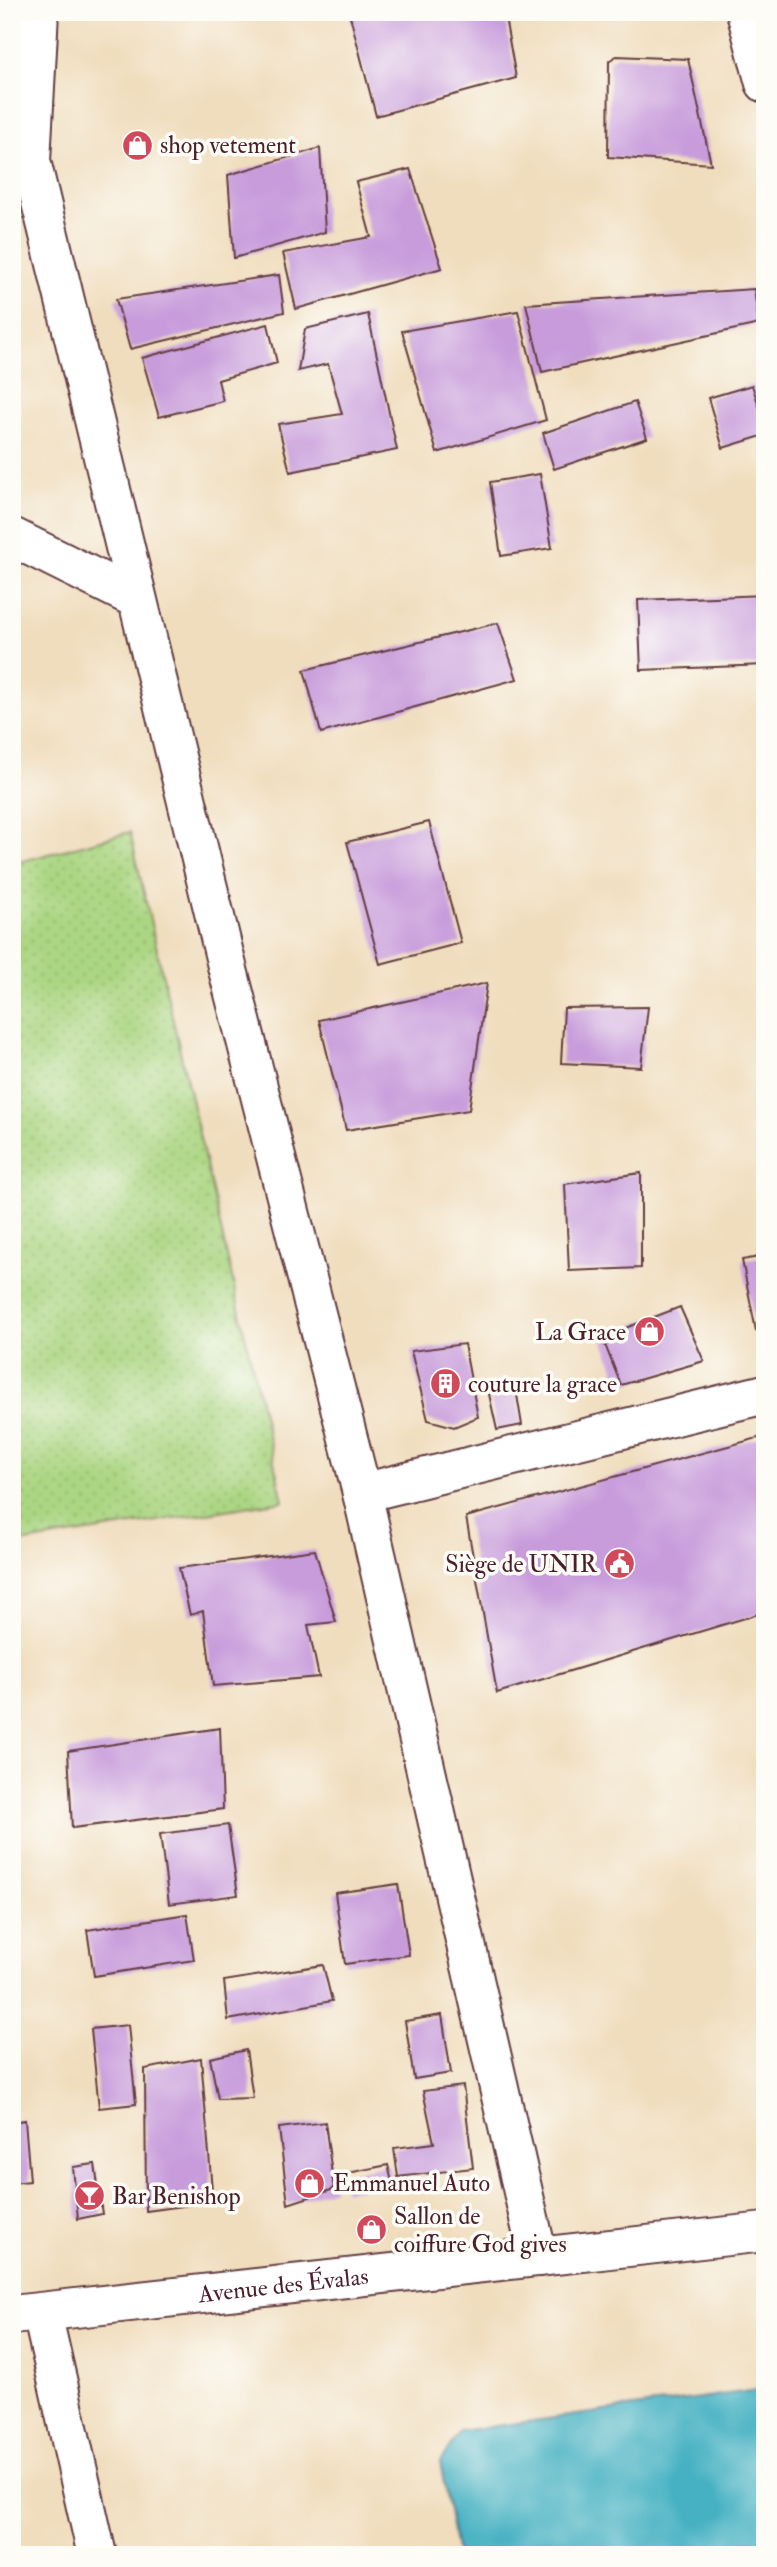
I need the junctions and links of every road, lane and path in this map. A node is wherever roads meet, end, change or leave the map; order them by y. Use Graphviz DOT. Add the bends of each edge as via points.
graph roads {
  1 [pos="39,12"];
  2 [pos="746,12"];
  3 [pos="765,83"];
  4 [pos="31,161"];
  5 [pos="12,195"];
  6 [pos="12,537"];
  7 [pos="137,598"];
  8 [pos="765,1394"];
  9 [pos="362,1493"];
  10 [pos="765,2232"];
  11 [pos="537,2257"];
  12 [pos="27,2314"];
  13 [pos="97,2555"];
  1 -- 4 [label="street"];
  2 -- 3 [label="street"];
  4 -- 5 [label="street"];
  4 -- 7 [label="street"];
  6 -- 7 [label="street"];
  7 -- 9 [label="street"];
  8 -- 9 [label="street"];
  9 -- 11 [label="street"];
  10 -- 11 [label="street, Avenue des Évalas"];
  11 -- 12 [label="street, Avenue des Évalas"];
  12 -- 13 [label="street"];
}
